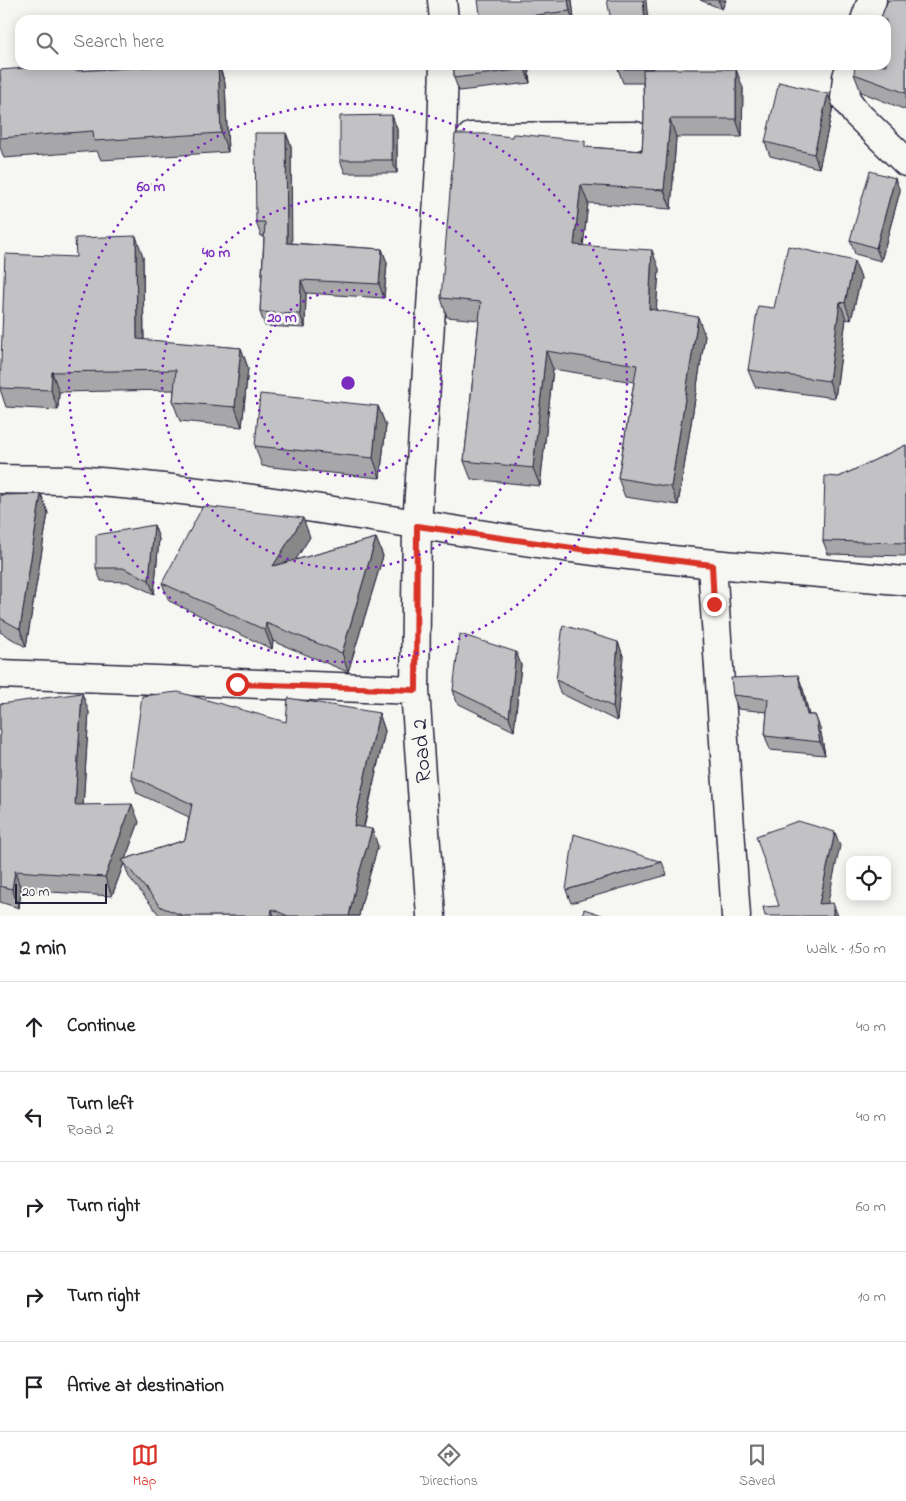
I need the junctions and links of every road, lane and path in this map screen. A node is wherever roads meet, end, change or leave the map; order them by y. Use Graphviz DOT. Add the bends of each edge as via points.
graph roads {
  1 [pos="442,0"];
  2 [pos="872,0"];
  3 [pos="444,15"];
  4 [pos="867,15"];
  5 [pos="444,70"];
  6 [pos="849,70"];
  7 [pos="635,136"];
  8 [pos="442,137"];
  9 [pos="906,162"];
  10 [pos="0,479"];
  11 [pos="417,526"];
  12 [pos="712,565"];
  13 [pos="906,581"];
  14 [pos="0,674"];
  15 [pos="416,690"];
  16 [pos="431,916"];
  17 [pos="736,916"];
  1 -- 3 [label="street"];
  2 -- 4 [label="street"];
  5 -- 8 [label="street, Road 2"];
  6 -- 9 [label="street" via="846,98 856,113"];
  7 -- 8 [label="street"];
  8 -- 11 [label="street, Road 2"];
  10 -- 11 [label="street" via="86,481 197,492"];
  11 -- 12 [label="street"];
  11 -- 15 [label="street, Road 2"];
  12 -- 13 [label="street"];
  12 -- 17 [label="street"];
  14 -- 15 [label="street"];
  15 -- 16 [label="street, Road 2"];
}
